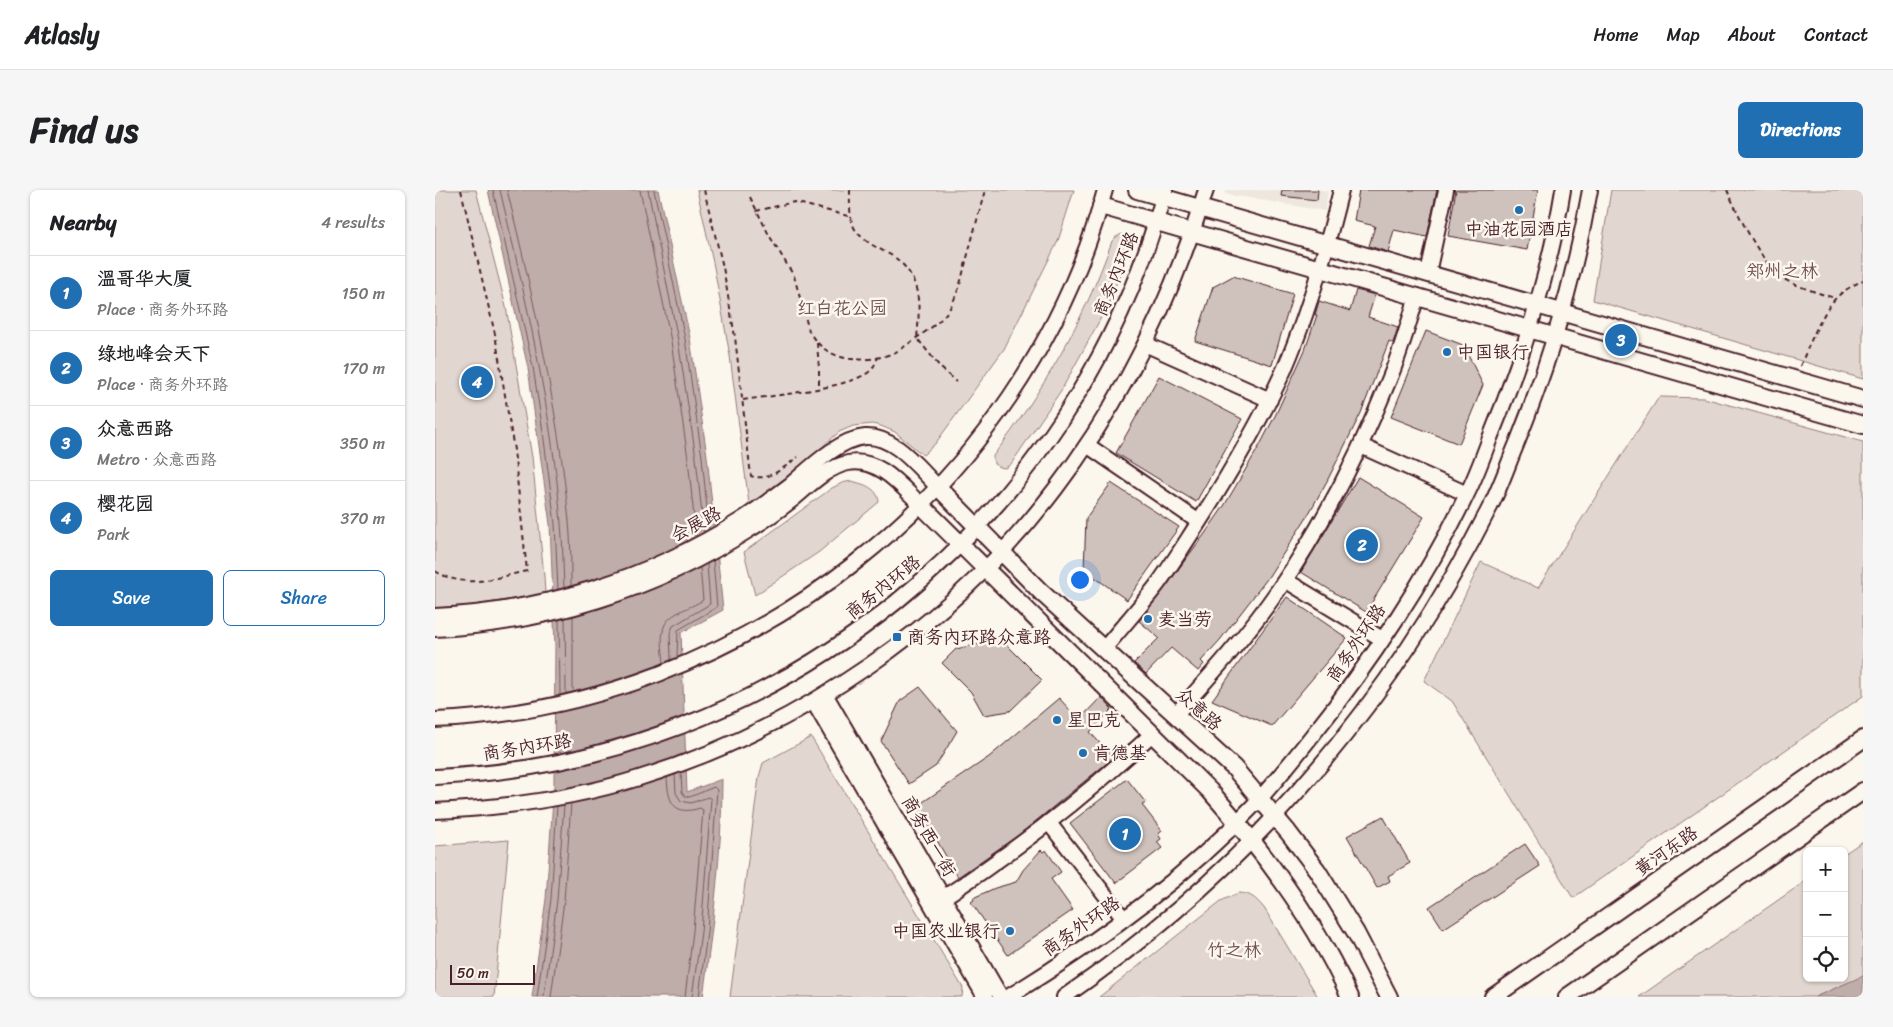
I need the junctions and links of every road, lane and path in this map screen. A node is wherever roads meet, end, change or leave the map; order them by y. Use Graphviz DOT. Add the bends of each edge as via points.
graph roads {
  1 [pos="461,190"];
  2 [pos="704,190"];
  3 [pos="850,190"];
  4 [pos="985,190"];
  5 [pos="1105,190"];
  6 [pos="1137,190"];
  7 [pos="1206,190"];
  8 [pos="1341,190"];
  9 [pos="1446,190"];
  10 [pos="1563,190"];
  11 [pos="1590,190"];
  12 [pos="1727,190"];
  13 [pos="1164,194"];
  14 [pos="750,197"];
  15 [pos="1101,206"];
  16 [pos="1201,208"];
  17 [pos="756,211"];
  18 [pos="852,218"];
  19 [pos="1156,222"];
  20 [pos="1193,232"];
  21 [pos="1328,244"];
  22 [pos="1320,269"];
  23 [pos="1428,273"];
  24 [pos="1863,280"];
  25 [pos="1417,296"];
  26 [pos="1835,298"];
  27 [pos="1537,304"];
  28 [pos="1563,312"];
  29 [pos="1530,329"];
  30 [pos="1555,337"];
  31 [pos="917,338"];
  32 [pos="817,342"];
  33 [pos="1145,344"];
  34 [pos="878,357"];
  35 [pos="1793,379"];
  36 [pos="956,382"];
  37 [pos="819,388"];
  38 [pos="1863,399"];
  39 [pos="743,400"];
  40 [pos="1270,400"];
  41 [pos="1863,425"];
  42 [pos="1087,445"];
  43 [pos="1361,446"];
  44 [pos="799,457"];
  45 [pos="938,487"];
  46 [pos="1467,494"];
  47 [pos="920,504"];
  48 [pos="1199,522"];
  49 [pos="977,528"];
  50 [pos="961,544"];
  51 [pos="1001,552"];
  52 [pos="985,568"];
  53 [pos="435,571"];
  54 [pos="1285,580"];
  55 [pos="534,611"];
  56 [pos="435,616"];
  57 [pos="435,629"];
  58 [pos="1382,640"];
  59 [pos="1104,649"];
  60 [pos="819,698"];
  61 [pos="1176,714"];
  62 [pos="435,720"];
  63 [pos="1152,734"];
  64 [pos="1863,739"];
  65 [pos="435,777"];
  66 [pos="1863,791"];
  67 [pos="1260,798"];
  68 [pos="435,811"];
  69 [pos="1276,817"];
  70 [pos="1237,822"];
  71 [pos="1049,823"];
  72 [pos="1252,841"];
  73 [pos="943,898"];
  74 [pos="1124,919"];
  75 [pos="985,997"];
  76 [pos="1001,997"];
  77 [pos="1008,997"];
  78 [pos="1064,997"];
  79 [pos="1350,997"];
  80 [pos="1389,997"];
  81 [pos="1493,997"];
  82 [pos="1567,997"];
  1 -- 53 [label="path" via="495,334 514,450 527,571 471,583 452,580"];
  2 -- 39 [label="path" via="723,267"];
  3 -- 18 [label="path"];
  4 -- 31 [label="path" via="953,302 947,313"];
  5 -- 15 [label="street, 商务内环路"];
  6 -- 13 [label="main road"];
  7 -- 16 [label="street"];
  8 -- 21 [label="street"];
  9 -- 23 [label="street"];
  10 -- 27 [label="street, 商务外环路" via="1556,234"];
  11 -- 28 [label="street" via="1582,238"];
  12 -- 26 [label="path" via="1771,267 1788,282"];
  13 -- 16 [label="main road"];
  13 -- 19 [label="street, 商务内环路"];
  14 -- 17 [label="path"];
  15 -- 19 [label="main road"];
  15 -- 45 [label="street, 商务内环路" via="1073,281 1030,364 984,432"];
  16 -- 20 [label="street"];
  16 -- 21 [label="main road"];
  17 -- 18 [label="path" via="793,202"];
  17 -- 32 [label="path" via="794,276 809,331"];
  18 -- 31 [label="path" via="860,236 894,257 909,271 919,304"];
  19 -- 20 [label="main road"];
  19 -- 49 [label="street, 商务内环路" via="1126,303 1079,393 1030,466"];
  20 -- 22 [label="main road"];
  20 -- 33 [label="street"];
  21 -- 22 [label="street"];
  21 -- 23 [label="main road"];
  22 -- 25 [label="main road"];
  22 -- 40 [label="street" via="1308,308"];
  23 -- 27 [label="main road"];
  24 -- 26 [label="path"];
  25 -- 29 [label="main road"];
  25 -- 43 [label="street" via="1392,373"];
  26 -- 35 [label="path"];
  27 -- 28 [label="main road"];
  27 -- 29 [label="street, 商务外环路"];
  28 -- 30 [label="street"];
  28 -- 35 [label="main road"];
  29 -- 30 [label="main road"];
  29 -- 46 [label="street, 商务外环路" via="1503,407"];
  30 -- 41 [label="main road"];
  30 -- 69 [label="street" via="1528,416 1491,505 1445,590 1365,710 1318,771"];
  31 -- 34 [label="path"];
  31 -- 36 [label="path"];
  32 -- 34 [label="path" via="835,355 851,360"];
  32 -- 37 [label="path"];
  33 -- 40 [label="street"];
  33 -- 42 [label="street"];
  34 -- 37 [label="path" via="870,371 862,376"];
  35 -- 38 [label="main road"];
  37 -- 39 [label="path"];
  39 -- 44 [label="path" via="751,476 760,479 771,475"];
  40 -- 48 [label="street"];
  42 -- 48 [label="street"];
  42 -- 51 [label="street" via="1035,515"];
  43 -- 46 [label="street"];
  43 -- 54 [label="street" via="1323,520"];
  45 -- 47 [label="street, 商务内环路"];
  45 -- 49 [label="main road, 众意路"];
  45 -- 55 [label="street, 会展路" via="885,440 874,437 854,439 833,451 767,503 687,551 623,579"];
  46 -- 58 [label="street, 商务外环路" via="1422,577"];
  47 -- 50 [label="main road"];
  47 -- 55 [label="street, 会展路" via="885,472 871,464 849,462 826,473 776,512 693,562 590,603"];
  47 -- 62 [label="street, 商务内环路" via="879,543 825,586 736,640 688,663 590,697 527,710"];
  48 -- 59 [label="street" via="1156,585"];
  49 -- 50 [label="street, 商务内环路"];
  49 -- 51 [label="main road, 众意路"];
  50 -- 52 [label="main road"];
  50 -- 65 [label="street, 商务内环路" via="859,632 757,694 689,724 582,757 527,768"];
  51 -- 52 [label="street"];
  51 -- 59 [label="main road, 众意路"];
  52 -- 60 [label="street" via="879,660"];
  52 -- 63 [label="main road"];
  54 -- 58 [label="street"];
  54 -- 61 [label="street" via="1230,654"];
  55 -- 56 [label="street, 会展路"];
  55 -- 57 [label="street, 会展路" via="469,628"];
  58 -- 67 [label="street, 商务外环路" via="1324,721"];
  59 -- 61 [label="main road, 众意路"];
  60 -- 68 [label="street" via="734,742 637,779 529,802"];
  60 -- 73 [label="street, 商务西一街"];
  60 -- 75 [label="street, 商务西一街"];
  61 -- 67 [label="main road, 众意路" via="1234,768"];
  63 -- 70 [label="main road"];
  63 -- 71 [label="street"];
  64 -- 81 [label="main road, 黄河东路"];
  66 -- 82 [label="main road"];
  67 -- 69 [label="main road, 众意路"];
  67 -- 70 [label="street, 商务外环路"];
  69 -- 72 [label="street"];
  69 -- 80 [label="main road, 众意路" via="1317,870"];
  70 -- 72 [label="main road"];
  70 -- 74 [label="street, 商务外环路" via="1153,898"];
  71 -- 73 [label="street"];
  71 -- 74 [label="street"];
  72 -- 78 [label="street" via="1168,919"];
  72 -- 79 [label="main road" via="1289,889 1331,957"];
  73 -- 76 [label="street, 商务西一街"];
  74 -- 77 [label="street, 商务外环路"];
}
